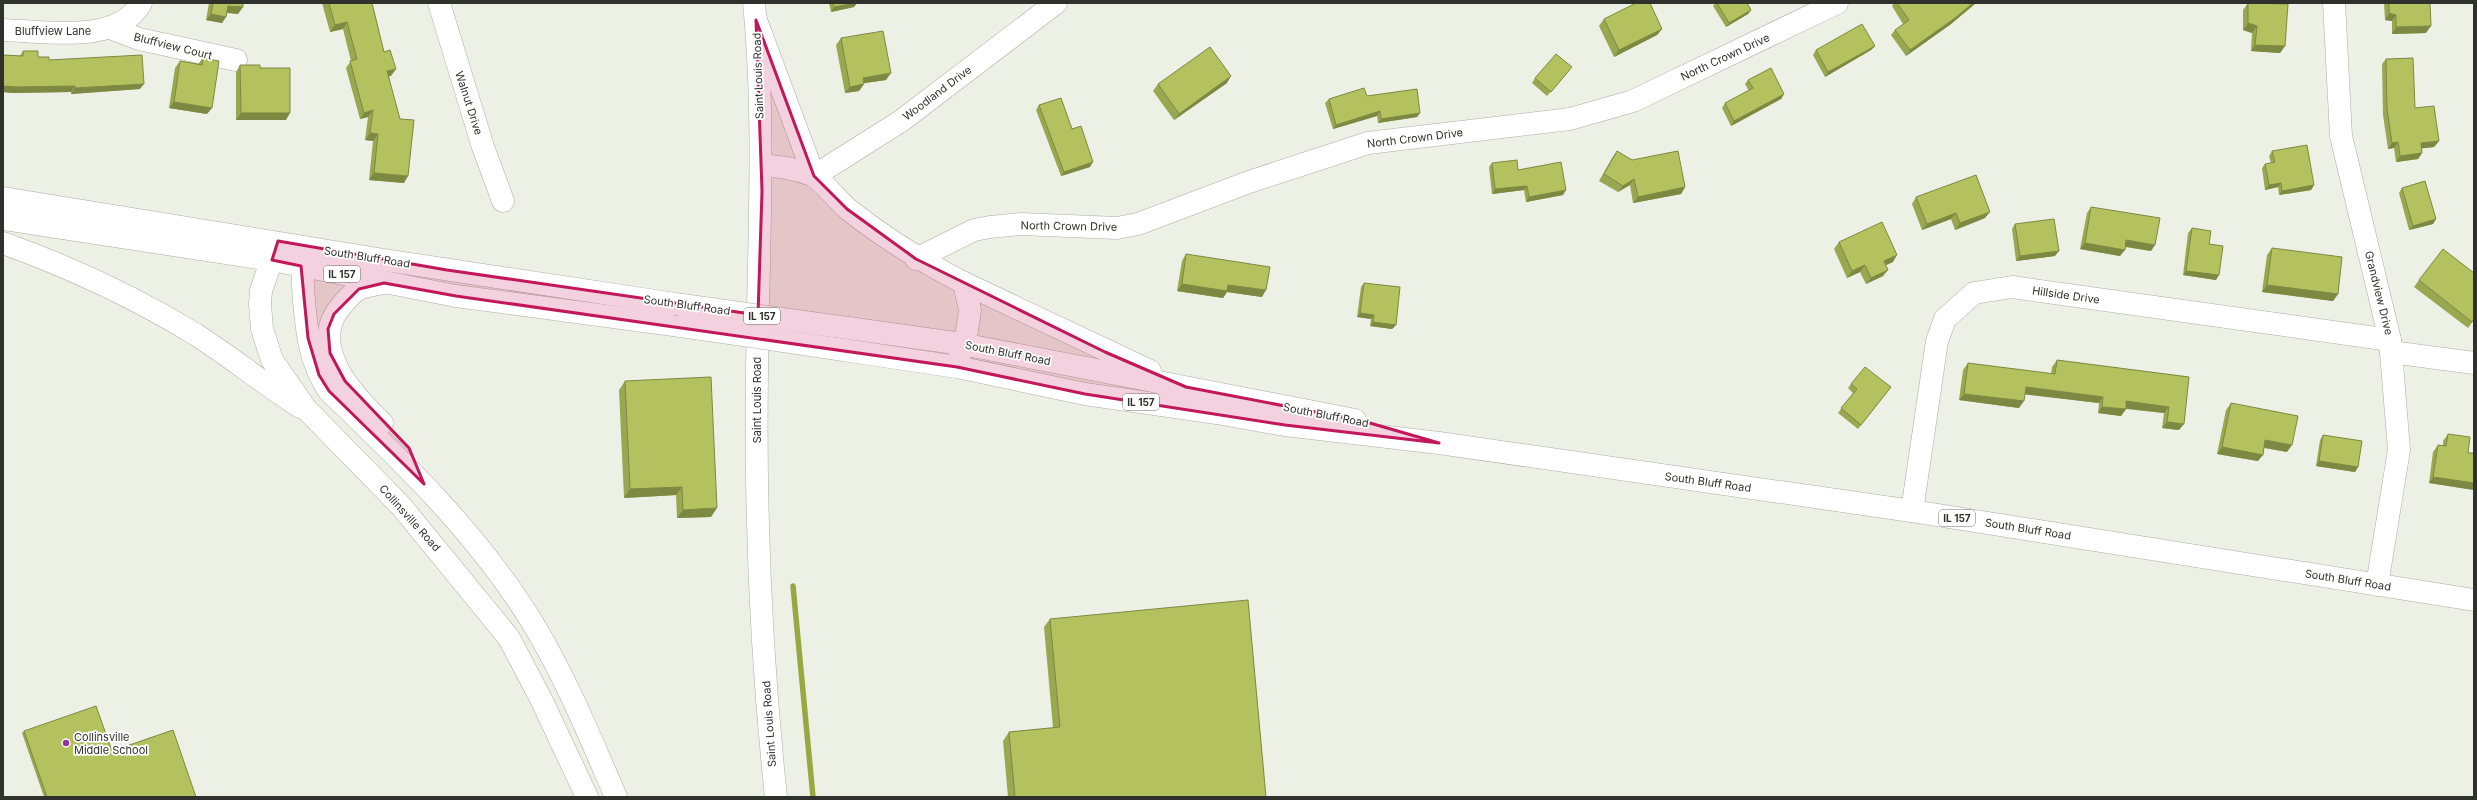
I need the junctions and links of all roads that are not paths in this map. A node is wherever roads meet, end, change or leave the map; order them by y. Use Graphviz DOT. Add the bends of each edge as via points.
graph roads {
  1 [pos="141,3"];
  2 [pos="439,3"];
  3 [pos="1056,3"];
  4 [pos="1837,3"];
  5 [pos="2334,3"];
  6 [pos="755,12"];
  7 [pos="110,28"];
  8 [pos="3,30"];
  9 [pos="236,60"];
  10 [pos="761,165"];
  11 [pos="814,176"];
  12 [pos="3,198"];
  13 [pos="503,202"];
  14 [pos="3,219"];
  15 [pos="3,243"];
  16 [pos="275,251"];
  17 [pos="303,256"];
  18 [pos="916,258"];
  19 [pos="384,283"];
  20 [pos="964,283"];
  21 [pos="962,344"];
  22 [pos="2391,346"];
  23 [pos="2474,363"];
  24 [pos="957,367"];
  25 [pos="1199,391"];
  26 [pos="312,415"];
  27 [pos="1439,444"];
  28 [pos="424,484"];
  29 [pos="1912,511"];
  30 [pos="2377,584"];
  31 [pos="2474,600"];
  32 [pos="519,604"];
  33 [pos="495,621"];
  34 [pos="587,797"];
  35 [pos="616,797"];
  36 [pos="776,797"];
  1 -- 7 [label="main road, Bluffview Lane" via="134,13"];
  2 -- 13 [label="main road, Walnut Drive" via="478,132"];
  3 -- 11 [label="main road, Woodland Drive" via="901,121"];
  4 -- 18 [label="main road, North Crown Drive" via="1633,101 1570,119 1368,143 1250,182 1138,224 1117,228 1022,224 990,227 974,230"];
  5 -- 22 [label="main road, Grandview Drive" via="2341,136"];
  6 -- 10 [label="main road, Saint Louis Road"];
  6 -- 11 [label="main road"];
  7 -- 8 [label="main road, Bluffview Lane" via="73,32"];
  7 -- 9 [label="main road, Bluffview Court" via="139,39"];
  10 -- 11 [label="main road" via="796,169"];
  10 -- 36 [label="main road, Saint Louis Road" via="756,373 757,493 763,636"];
  11 -- 18 [label="main road" via="847,209"];
  12 -- 16 [label="main road, South Bluff Road / IL 157"];
  14 -- 16 [label="main road, South Bluff Road / IL 157"];
  15 -- 26 [label="main road" via="87,276 144,304 196,335 256,379"];
  16 -- 17 [label="main road, South Bluff Road / IL 157"];
  16 -- 26 [label="main road, Collinsville Road" via="261,291 260,315 266,344 272,360"];
  17 -- 19 [label="main road, South Bluff Road / IL 157"];
  17 -- 21 [label="main road, South Bluff Road / IL 157, bridge"];
  17 -- 28 [label="main road" via="308,338 319,375 329,391"];
  18 -- 20 [label="main road"];
  19 -- 24 [label="main road, South Bluff Road / IL 157, bridge" via="456,296"];
  19 -- 28 [label="main road" via="359,289 334,314 328,329 330,353 345,381 370,411 409,448"];
  20 -- 21 [label="main road" via="970,310"];
  20 -- 25 [label="main road" via="1105,352"];
  21 -- 24 [label="main road"];
  21 -- 25 [label="main road, South Bluff Road / IL 157"];
  22 -- 23 [label="main road, Hillside Drive"];
  22 -- 29 [label="main road, Hillside Drive" via="2012,287 1974,293 1945,318 1937,342"];
  22 -- 30 [label="main road, Grandview Drive" via="2398,450"];
  24 -- 27 [label="main road, South Bluff Road / IL 157" via="1085,394 1285,425"];
  25 -- 27 [label="main road, South Bluff Road / IL 157" via="1363,421"];
  26 -- 33 [label="main road, Collinsville Road" via="401,506"];
  27 -- 29 [label="main road, South Bluff Road / IL 157"];
  28 -- 32 [label="main road" via="473,539"];
  29 -- 30 [label="main road, South Bluff Road / IL 157"];
  30 -- 31 [label="main road, South Bluff Road / IL 157"];
  32 -- 33 [label="main road"];
  32 -- 35 [label="main road" via="549,652 581,714"];
  33 -- 34 [label="main road, Collinsville Road" via="509,638 542,701"];
}
